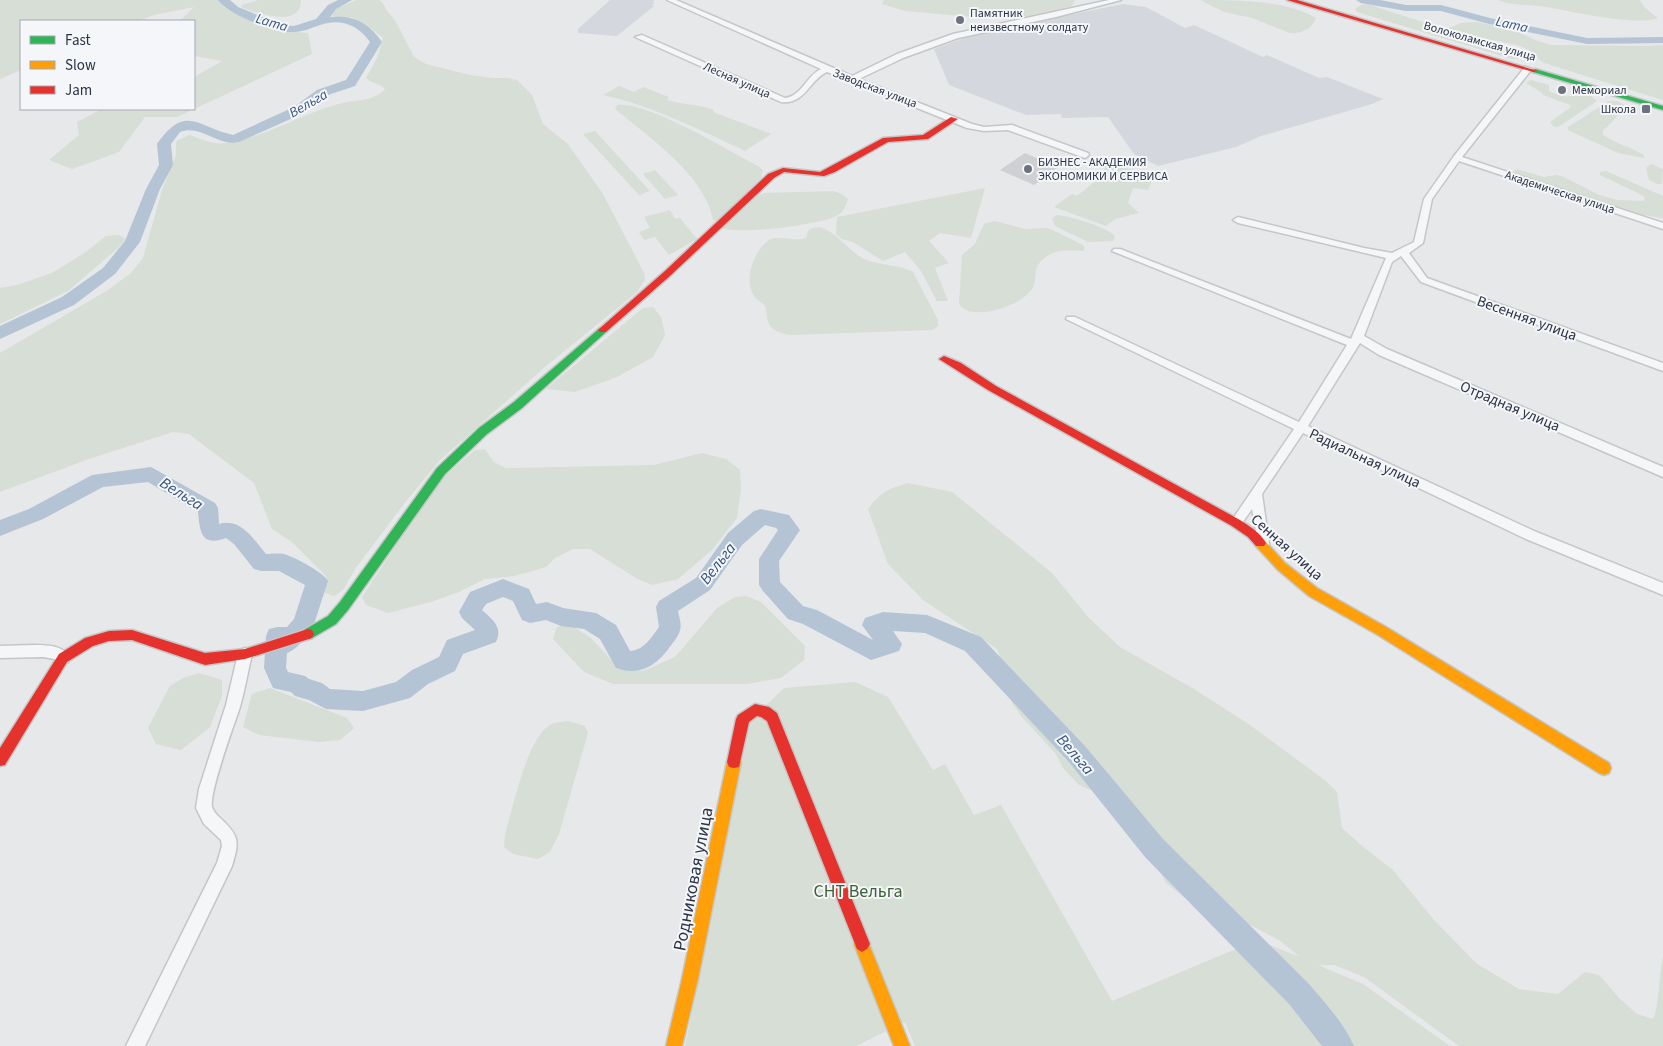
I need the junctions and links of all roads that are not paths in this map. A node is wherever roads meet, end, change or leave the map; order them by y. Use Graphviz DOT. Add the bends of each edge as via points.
graph roads {
  1 [pos="670,0"];
  2 [pos="1118,0"];
  3 [pos="1290,0"];
  4 [pos="639,37"];
  5 [pos="827,69"];
  6 [pos="1528,69"];
  7 [pos="853,79"];
  8 [pos="1663,108"];
  9 [pos="954,119"];
  10 [pos="1085,155"];
  11 [pos="1457,158"];
  12 [pos="1238,220"];
  13 [pos="1663,226"];
  14 [pos="1117,251"];
  15 [pos="1403,252"];
  16 [pos="1392,256"];
  17 [pos="1071,319"];
  18 [pos="1356,340"];
  19 [pos="944,359"];
  20 [pos="1663,368"];
  21 [pos="1301,428"];
  22 [pos="1663,472"];
  23 [pos="1256,494"];
  24 [pos="1236,523"];
  25 [pos="1263,544"];
  26 [pos="1663,589"];
  27 [pos="0,652"];
  28 [pos="245,654"];
  29 [pos="64,658"];
  30 [pos="0,760"];
  31 [pos="1604,768"];
  32 [pos="135,1046"];
  33 [pos="674,1046"];
  34 [pos="902,1046"];
  1 -- 5 [label="street, Заводская улица"];
  2 -- 7 [label="street" via="956,36 900,56"];
  3 -- 6 [label="street, Волоколамская улица"];
  4 -- 5 [label="street, Лесная улица" via="784,100 797,97 816,74"];
  5 -- 7 [label="street, Заводская улица"];
  6 -- 8 [label="street, Волоколамская улица"];
  6 -- 11 [label="street"];
  7 -- 9 [label="street, Заводская улица"];
  9 -- 10 [label="street, Заводская улица" via="978,128 1009,127"];
  9 -- 28 [label="street" via="925,137 886,140 821,174 783,170 770,176 668,273 518,405 483,431 441,471 332,620 306,635"];
  11 -- 13 [label="street, Академическая улица"];
  11 -- 15 [label="street" via="1428,199 1418,243"];
  12 -- 16 [label="street"];
  14 -- 18 [label="street, Отрадная улица"];
  15 -- 16 [label="street"];
  15 -- 20 [label="street, Весенняя улица" via="1424,280"];
  16 -- 18 [label="street"];
  17 -- 21 [label="street, Радиальная улица"];
  18 -- 21 [label="street"];
  18 -- 22 [label="street, Отрадная улица"];
  19 -- 24 [label="street, Сенная улица"];
  21 -- 23 [label="street"];
  21 -- 26 [label="street, Радиальная улица" via="1530,535"];
  23 -- 24 [label="street"];
  23 -- 25 [label="street"];
  24 -- 25 [label="street, Сенная улица"];
  25 -- 31 [label="street, Сенная улица" via="1281,566 1313,592"];
  27 -- 29 [label="street" via="51,652"];
  28 -- 29 [label="street" via="205,659 132,636 108,636 89,642"];
  28 -- 32 [label="street" via="204,808 210,819 228,836 230,846 224,866"];
  29 -- 30 [label="street"];
  33 -- 34 [label="street, Родниковая улица" via="743,719 755,710 764,711 772,717"];
}
